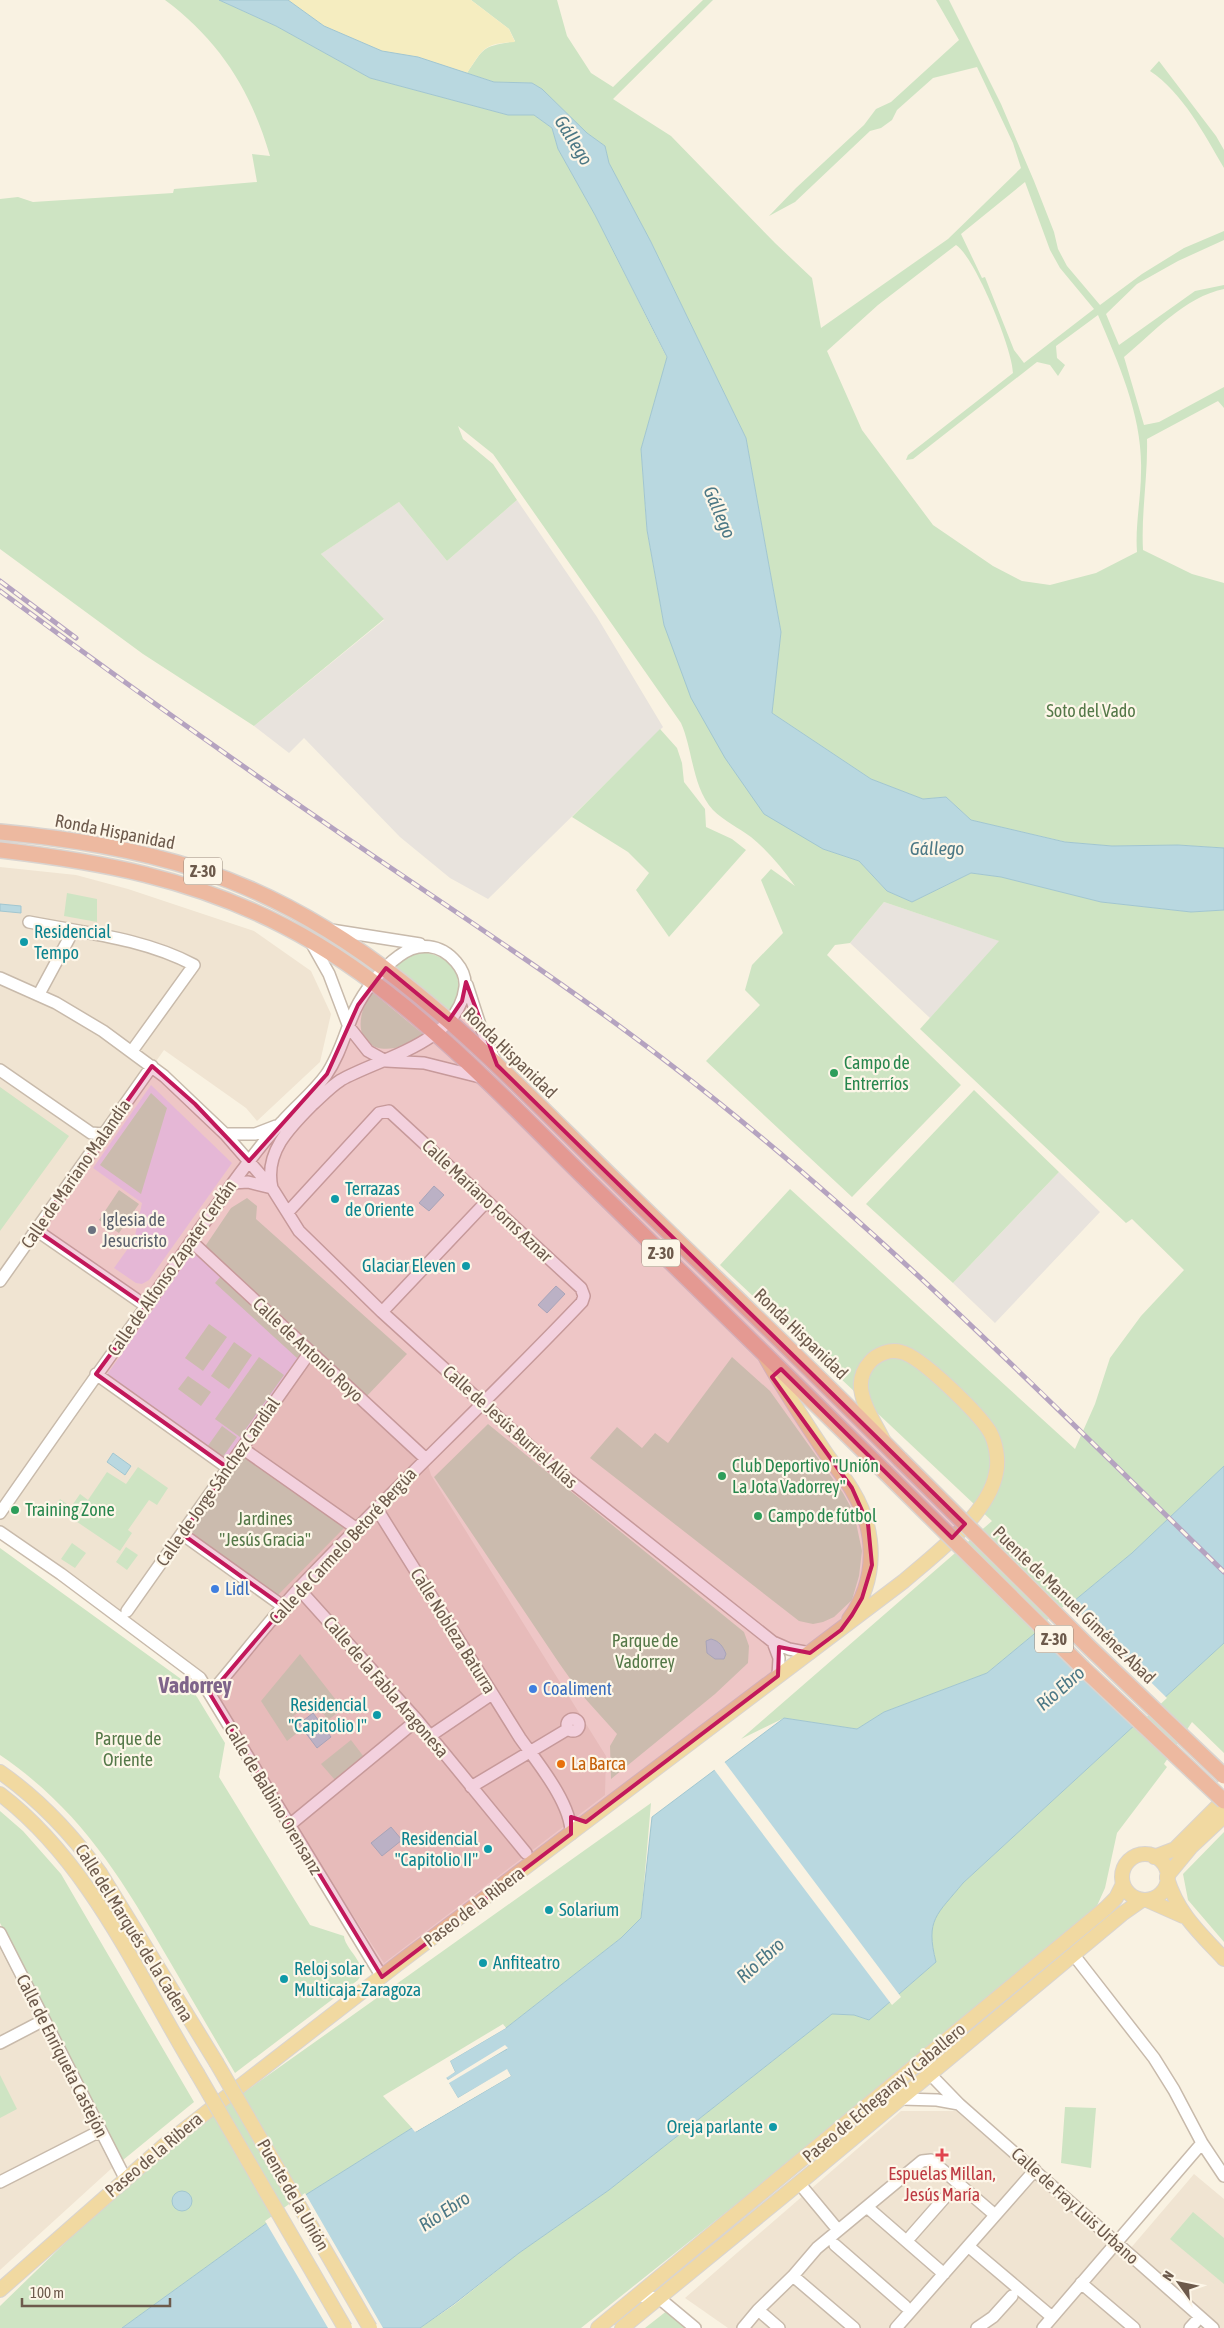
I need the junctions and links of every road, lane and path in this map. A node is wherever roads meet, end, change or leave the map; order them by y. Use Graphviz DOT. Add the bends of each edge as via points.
graph roads {
  1 [pos="0,832"];
  2 [pos="0,850"];
  3 [pos="29,922"];
  4 [pos="331,930"];
  5 [pos="73,931"];
  6 [pos="312,942"];
  7 [pos="424,946"];
  8 [pos="386,968"];
  9 [pos="0,978"];
  10 [pos="374,982"];
  11 [pos="466,982"];
  12 [pos="39,994"];
  13 [pos="449,1020"];
  14 [pos="349,1027"];
  15 [pos="434,1034"];
  16 [pos="132,1050"];
  17 [pos="386,1061"];
  18 [pos="497,1065"];
  19 [pos="152,1066"];
  20 [pos="0,1070"];
  21 [pos="483,1078"];
  22 [pos="280,1124"];
  23 [pos="104,1134"];
  24 [pos="226,1134"];
  25 [pos="249,1161"];
  26 [pos="233,1183"];
  27 [pos="272,1188"];
  28 [pos="487,1201"];
  29 [pos="288,1212"];
  30 [pos="36,1230"];
  31 [pos="191,1241"];
  32 [pos="0,1281"];
  33 [pos="584,1292"];
  34 [pos="146,1306"];
  35 [pos="382,1312"];
  36 [pos="760,1348"];
  37 [pos="310,1352"];
  38 [pos="96,1374"];
  39 [pos="483,1404"];
  40 [pos="886,1445"];
  41 [pos="242,1448"];
  42 [pos="426,1459"];
  43 [pos="900,1459"];
  44 [pos="228,1468"];
  45 [pos="886,1473"];
  46 [pos="377,1509"];
  47 [pos="0,1514"];
  48 [pos="357,1529"];
  49 [pos="0,1532"];
  50 [pos="182,1534"];
  51 [pos="299,1589"];
  52 [pos="284,1607"];
  53 [pos="127,1611"];
  54 [pos="841,1630"];
  55 [pos="773,1642"];
  56 [pos="810,1653"];
  57 [pos="778,1676"];
  58 [pos="210,1694"];
  59 [pos="492,1694"];
  60 [pos="417,1720"];
  61 [pos="568,1729"];
  62 [pos="430,1736"];
  63 [pos="530,1752"];
  64 [pos="0,1772"];
  65 [pos="1224,1776"];
  66 [pos="471,1787"];
  67 [pos="0,1794"];
  68 [pos="1224,1801"];
  69 [pos="569,1816"];
  70 [pos="1224,1816"];
  71 [pos="586,1822"];
  72 [pos="292,1823"];
  73 [pos="571,1834"];
  74 [pos="526,1853"];
  75 [pos="1154,1856"];
  76 [pos="1167,1877"];
  77 [pos="1123,1884"];
  78 [pos="1144,1900"];
  79 [pos="1185,1917"];
  80 [pos="0,1933"];
  81 [pos="1073,1954"];
  82 [pos="1224,1959"];
  83 [pos="382,1977"];
  84 [pos="44,2020"];
  85 [pos="0,2043"];
  86 [pos="927,2057"];
  87 [pos="216,2062"];
  88 [pos="197,2073"];
  89 [pos="930,2074"];
  90 [pos="901,2099"];
  91 [pos="959,2104"];
  92 [pos="100,2131"];
  93 [pos="1202,2143"];
  94 [pos="1035,2170"];
  95 [pos="1224,2176"];
  96 [pos="125,2178"];
  97 [pos="0,2182"];
  98 [pos="799,2183"];
  99 [pos="947,2195"];
  100 [pos="867,2207"];
  101 [pos="995,2215"];
  102 [pos="838,2230"];
  103 [pos="911,2236"];
  104 [pos="1116,2243"];
  105 [pos="835,2245"];
  106 [pos="968,2246"];
  107 [pos="944,2274"];
  108 [pos="793,2276"];
  109 [pos="1081,2283"];
  110 [pos="0,2290"];
  111 [pos="638,2296"];
  112 [pos="1012,2296"];
  113 [pos="659,2298"];
  114 [pos="905,2306"];
  115 [pos="764,2316"];
  116 [pos="1052,2317"];
  117 [pos="1200,2317"];
  118 [pos="1120,2324"];
  119 [pos="346,2328"];
  120 [pos="370,2328"];
  121 [pos="598,2328"];
  122 [pos="622,2328"];
  123 [pos="695,2328"];
  124 [pos="743,2328"];
  125 [pos="779,2328"];
  126 [pos="854,2328"];
  127 [pos="896,2328"];
  128 [pos="977,2328"];
  129 [pos="1042,2328"];
  130 [pos="1134,2328"];
  131 [pos="1190,2328"];
  132 [pos="1213,2328"];
  1 -- 4 [label="highway, Ronda Hispanidad / Z-30" via="88,841 202,870 264,895"];
  2 -- 6 [label="highway, Ronda Hispanidad / Z-30" via="79,859 152,875 208,892 285,926"];
  3 -- 5 [label="street"];
  4 -- 7 [label="street"];
  4 -- 8 [label="highway, Ronda Hispanidad / Z-30"];
  5 -- 12 [label="street"];
  5 -- 16 [label="street" via="136,943 168,953 194,966"];
  6 -- 10 [label="highway, Ronda Hispanidad / Z-30"];
  6 -- 14 [label="street"];
  7 -- 8 [label="street, Calle de Alfonso Zapater Cerdán" via="401,953"];
  7 -- 11 [label="street" via="440,949 452,957"];
  8 -- 10 [label="street, Calle de Alfonso Zapater Cerdán"];
  8 -- 13 [label="highway, Ronda Hispanidad / Z-30"];
  9 -- 12 [label="street, Calle de Jesús Burriel Alías"];
  10 -- 14 [label="street, Calle de Alfonso Zapater Cerdán" via="355,1011"];
  10 -- 15 [label="highway, Ronda Hispanidad / Z-30"];
  11 -- 13 [label="street" via="462,1001"];
  11 -- 18 [label="street"];
  12 -- 16 [label="street, Calle de Jesús Burriel Alías"];
  13 -- 15 [label="street"];
  13 -- 18 [label="highway, Ronda Hispanidad / Z-30"];
  14 -- 17 [label="street" via="362,1046"];
  14 -- 22 [label="street, Calle de Alfonso Zapater Cerdán" via="327,1074"];
  15 -- 17 [label="street"];
  15 -- 21 [label="highway, Ronda Hispanidad / Z-30"];
  16 -- 19 [label="street, Calle de Jesús Burriel Alías"];
  17 -- 21 [label="street" via="424,1062"];
  17 -- 27 [label="street" via="351,1075 329,1090 289,1128 278,1143 270,1177"];
  18 -- 40 [label="highway, Ronda Hispanidad / Z-30"];
  19 -- 23 [label="street, Calle de Mariano Malandía"];
  19 -- 24 [label="street, Calle de Jesús Burriel Alías"];
  20 -- 23 [label="street" via="91,1133"];
  21 -- 36 [label="highway, Ronda Hispanidad / Z-30"];
  22 -- 24 [label="street" via="255,1134"];
  22 -- 25 [label="street, Calle de Alfonso Zapater Cerdán"];
  23 -- 30 [label="street, Calle de Mariano Malandía"];
  24 -- 25 [label="street, Calle de Jesús Burriel Alías"];
  25 -- 26 [label="street, Calle de Alfonso Zapater Cerdán"];
  25 -- 27 [label="street, Calle de Jesús Burriel Alías"];
  26 -- 27 [label="street" via="248,1182"];
  26 -- 31 [label="street, Calle de Alfonso Zapater Cerdán"];
  27 -- 29 [label="street, Calle de Jesús Burriel Alías"];
  28 -- 29 [label="street, Calle Mariano Forns Aznar" via="390,1111 379,1113"];
  28 -- 33 [label="street, Calle Mariano Forns Aznar"];
  28 -- 35 [label="street"];
  29 -- 35 [label="street, Calle de Jesús Burriel Alías" via="299,1230"];
  30 -- 32 [label="street, Calle de Mariano Malandía"];
  30 -- 34 [label="street"];
  31 -- 34 [label="street, Calle de Alfonso Zapater Cerdán"];
  31 -- 37 [label="street, Calle de Antonio Royo"];
  33 -- 39 [label="street, Calle de Carmelo Betoré Bergúa" via="582,1302"];
  34 -- 38 [label="street, Calle de Alfonso Zapater Cerdán"];
  35 -- 39 [label="street, Calle de Jesús Burriel Alías"];
  36 -- 45 [label="highway, Ronda Hispanidad / Z-30"];
  36 -- 54 [label="main road" via="792,1405 852,1488 868,1524 872,1565 868,1584"];
  37 -- 41 [label="street, Calle de Jorge Sánchez Candial"];
  37 -- 42 [label="street, Calle de Antonio Royo"];
  38 -- 44 [label="street"];
  38 -- 47 [label="street, Calle de Alfonso Zapater Cerdán"];
  39 -- 42 [label="street, Calle de Carmelo Betoré Bergúa"];
  39 -- 55 [label="street, Calle de Jesús Burriel Alías" via="555,1469"];
  40 -- 43 [label="highway, Ronda Hispanidad / Z-30"];
  40 -- 54 [label="main road, Paseo de la Ribera" via="866,1407 861,1383 873,1358 895,1351 915,1358 982,1422 994,1444 996,1473 987,1496 959,1531 904,1581"];
  41 -- 44 [label="street, Calle de Jorge Sánchez Candial"];
  41 -- 48 [label="street"];
  42 -- 46 [label="street, Calle de Carmelo Betoré Bergúa"];
  43 -- 65 [label="highway, Puente de Manuel Giménez Abad / Z-30, bridge"];
  44 -- 50 [label="street, Calle de Jorge Sánchez Candial"];
  45 -- 68 [label="highway, Puente de Manuel Giménez Abad / Z-30, bridge" via="1083,1668"];
  46 -- 48 [label="street, Calle de Carmelo Betoré Bergúa"];
  46 -- 59 [label="street, Calle Nobleza Baturra"];
  48 -- 51 [label="street, Calle de Carmelo Betoré Bergúa"];
  49 -- 58 [label="street, Calle de Balbino Orensanz" via="196,1675"];
  50 -- 52 [label="street"];
  50 -- 53 [label="street, Calle de Jorge Sánchez Candial"];
  51 -- 52 [label="street, Calle de Carmelo Betoré Bergúa"];
  51 -- 60 [label="street, Calle de la Fabla Aragonesa"];
  52 -- 58 [label="street, Calle de Carmelo Betoré Bergúa"];
  54 -- 56 [label="main road, Paseo de la Ribera"];
  55 -- 56 [label="street, Calle de Jesús Burriel Alías" via="789,1650"];
  55 -- 57 [label="street" via="779,1658"];
  56 -- 57 [label="main road, Paseo de la Ribera"];
  57 -- 71 [label="main road, Paseo de la Ribera"];
  58 -- 83 [label="street, Calle de Balbino Orensanz"];
  59 -- 62 [label="street"];
  59 -- 63 [label="street, Calle Nobleza Baturra"];
  60 -- 62 [label="street, Calle de la Fabla Aragonesa"];
  60 -- 72 [label="street"];
  61 -- 63 [label="street"];
  62 -- 66 [label="street, Calle de la Fabla Aragonesa"];
  63 -- 66 [label="street"];
  63 -- 69 [label="street, Calle Nobleza Baturra"];
  64 -- 87 [label="main road, Calle del Marqués de la Cadena" via="59,1821 95,1865"];
  66 -- 74 [label="street, Calle de la Fabla Aragonesa"];
  67 -- 88 [label="main road, Calle del Marqués de la Cadena" via="46,1835 81,1878"];
  68 -- 75 [label="main road" via="1175,1849"];
  69 -- 71 [label="street"];
  69 -- 73 [label="street, Calle Nobleza Baturra"];
  70 -- 76 [label="main road" via="1191,1847"];
  71 -- 73 [label="main road, Paseo de la Ribera"];
  73 -- 83 [label="main road, Paseo de la Ribera"];
  75 -- 76 [label="main road" via="1163,1864"];
  75 -- 77 [label="main road" via="1142,1855 1132,1859 1123,1872"];
  76 -- 78 [label="main road" via="1163,1890"];
  76 -- 79 [label="main road"];
  77 -- 78 [label="main road" via="1128,1893"];
  77 -- 86 [label="main road, Paseo de Echegaray y Caballero" via="1106,1908"];
  78 -- 79 [label="main road"];
  78 -- 81 [label="main road, Paseo de Echegaray y Caballero" via="1130,1907"];
  79 -- 82 [label="main road"];
  80 -- 84 [label="street, Calle de Enriqueta Castejón"];
  81 -- 89 [label="main road, Paseo de Echegaray y Caballero"];
  81 -- 93 [label="street" via="1154,2058"];
  83 -- 96 [label="main road, Paseo de la Ribera"];
  84 -- 85 [label="street"];
  84 -- 92 [label="street, Calle de Enriqueta Castejón"];
  86 -- 89 [label="street" via="926,2066"];
  86 -- 111 [label="main road, Paseo de Echegaray y Caballero"];
  87 -- 120 [label="main road, Puente de la Unión, bridge"];
  88 -- 119 [label="main road, Puente de la Unión, bridge"];
  89 -- 90 [label="main road, Paseo de Echegaray y Caballero"];
  89 -- 91 [label="street, Calle de Fray Luis Urbano"];
  90 -- 91 [label="street"];
  90 -- 98 [label="main road, Paseo de Echegaray y Caballero"];
  91 -- 94 [label="street, Calle de Fray Luis Urbano"];
  92 -- 96 [label="street, Calle de Enriqueta Castejón"];
  92 -- 97 [label="street"];
  93 -- 95 [label="street"];
  93 -- 104 [label="street"];
  94 -- 101 [label="street"];
  94 -- 104 [label="street, Calle de Fray Luis Urbano"];
  96 -- 110 [label="main road, Paseo de la Ribera"];
  98 -- 102 [label="street"];
  98 -- 113 [label="main road, Paseo de Echegaray y Caballero"];
  99 -- 103 [label="street"];
  100 -- 101 [label="street" via="927,2159"];
  100 -- 102 [label="street"];
  100 -- 107 [label="street"];
  101 -- 106 [label="street"];
  102 -- 108 [label="street"];
  104 -- 109 [label="street"];
  104 -- 117 [label="street, Calle de Fray Luis Urbano"];
  105 -- 114 [label="street"];
  106 -- 107 [label="street"];
  106 -- 116 [label="street"];
  107 -- 127 [label="street"];
  108 -- 124 [label="street"];
  108 -- 126 [label="street"];
  109 -- 116 [label="street"];
  109 -- 118 [label="street"];
  111 -- 113 [label="street"];
  111 -- 121 [label="main road, Paseo de Echegaray y Caballero"];
  112 -- 128 [label="street" via="993,2317"];
  113 -- 122 [label="main road, Paseo de Echegaray y Caballero"];
  113 -- 123 [label="street"];
  115 -- 125 [label="street"];
  116 -- 129 [label="street"];
  117 -- 131 [label="street"];
  117 -- 132 [label="street, Calle de Fray Luis Urbano"];
  118 -- 130 [label="street"];
}
